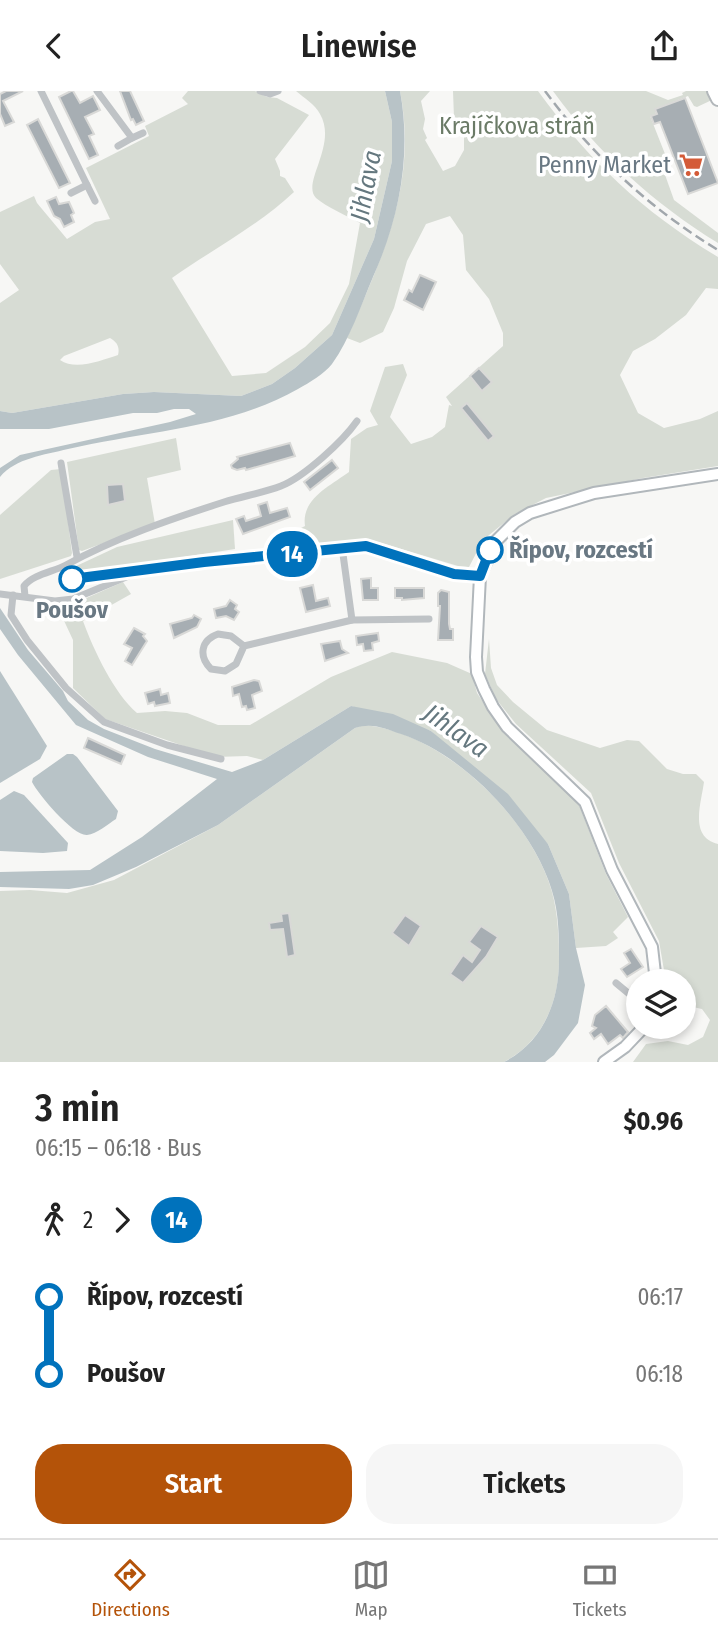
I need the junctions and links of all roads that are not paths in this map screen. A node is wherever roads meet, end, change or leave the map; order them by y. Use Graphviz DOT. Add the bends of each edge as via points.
graph roads {
  1 [pos="41,91"];
  2 [pos="97,91"];
  3 [pos="260,91"];
  4 [pos="278,91"];
  5 [pos="714,91"];
  6 [pos="718,99"];
  7 [pos="144,133"];
  8 [pos="132,138"];
  9 [pos="117,146"];
  10 [pos="87,185"];
  11 [pos="71,193"];
  12 [pos="95,201"];
  13 [pos="357,421"];
  14 [pos="61,463"];
  15 [pos="718,474"];
  16 [pos="342,547"];
  17 [pos="77,557"];
  18 [pos="480,576"];
  19 [pos="0,594"];
  20 [pos="13,595"];
  21 [pos="25,596"];
  22 [pos="429,619"];
  23 [pos="352,620"];
  24 [pos="244,646"];
  25 [pos="220,759"];
  26 [pos="655,969"];
  27 [pos="616,983"];
  28 [pos="626,991"];
  29 [pos="633,1039"];
  30 [pos="604,1062"];
  1 -- 10 [label="street"];
  2 -- 8 [label="street"];
  3 -- 4 [label="street"];
  5 -- 6 [label="main road"];
  7 -- 8 [label="street"];
  8 -- 9 [label="street"];
  10 -- 11 [label="street"];
  10 -- 12 [label="street"];
  13 -- 17 [label="street" via="345,437 283,485 223,502"];
  14 -- 17 [label="street"];
  15 -- 18 [label="street" via="594,493 530,513 496,541"];
  16 -- 18 [label="street" via="378,548 454,574"];
  16 -- 21 [label="street" via="143,570 73,599"];
  16 -- 23 [label="street"];
  17 -- 21 [label="street" via="31,579 24,586"];
  18 -- 26 [label="street" via="476,657 484,689 507,727 586,802 612,870 652,947"];
  19 -- 20 [label="street"];
  20 -- 21 [label="street"];
  20 -- 25 [label="street" via="11,615 27,640 66,688 104,722"];
  22 -- 23 [label="street"];
  23 -- 24 [label="street"];
  24 -- 24 [label="street" via="218,633 204,644 203,657 211,669 225,671 236,664"];
  27 -- 28 [label="street"];
  29 -- 30 [label="street"];
}
